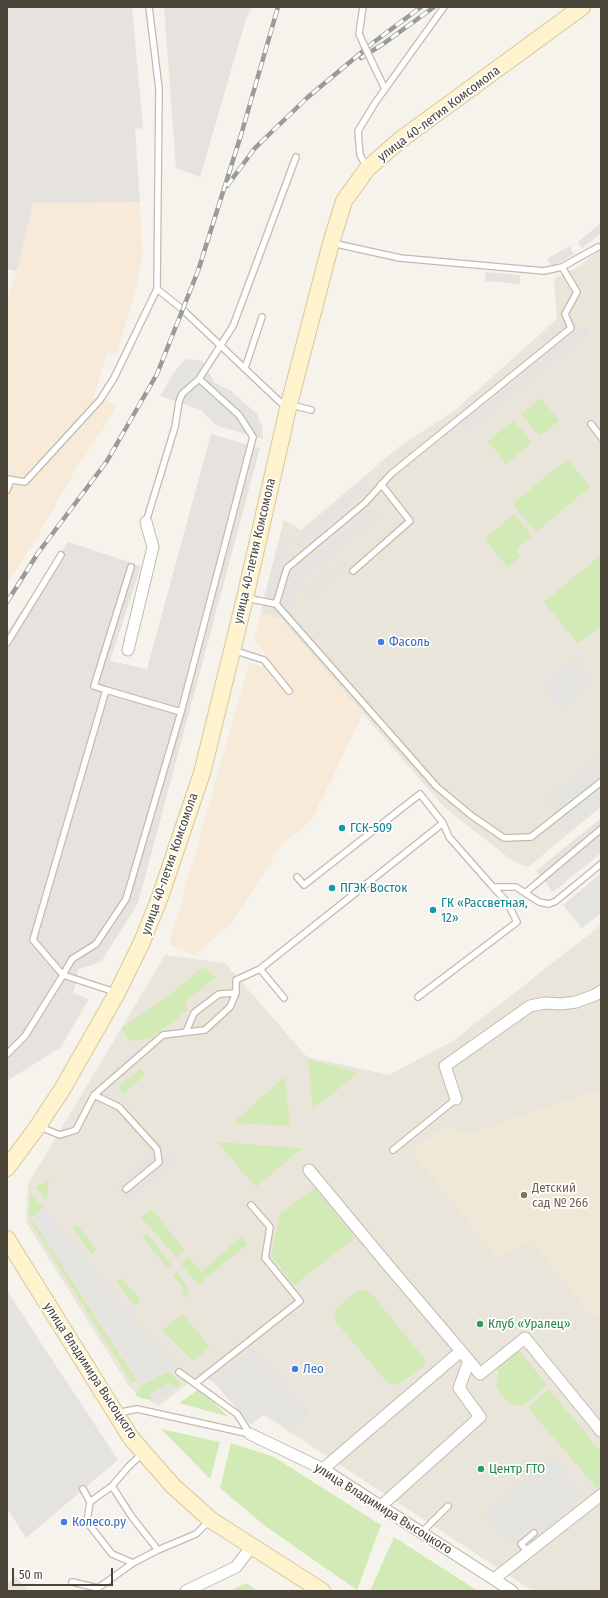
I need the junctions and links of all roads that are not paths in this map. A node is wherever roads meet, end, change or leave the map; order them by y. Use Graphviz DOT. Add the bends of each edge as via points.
graph roads {
  1 [pos="148,7"];
  2 [pos="363,7"];
  3 [pos="444,7"];
  4 [pos="582,7"];
  5 [pos="385,89"];
  6 [pos="296,157"];
  7 [pos="367,169"];
  8 [pos="331,243"];
  9 [pos="600,247"];
  10 [pos="562,267"];
  11 [pos="156,289"];
  12 [pos="262,317"];
  13 [pos="220,345"];
  14 [pos="245,368"];
  15 [pos="199,379"];
  16 [pos="289,404"];
  17 [pos="311,410"];
  18 [pos="591,424"];
  19 [pos="601,437"];
  20 [pos="9,480"];
  21 [pos="382,484"];
  22 [pos="7,490"];
  23 [pos="146,522"];
  24 [pos="61,555"];
  25 [pos="131,567"];
  26 [pos="353,571"];
  27 [pos="245,598"];
  28 [pos="276,604"];
  29 [pos="7,643"];
  30 [pos="128,650"];
  31 [pos="233,650"];
  32 [pos="106,690"];
  33 [pos="289,691"];
  34 [pos="181,712"];
  35 [pos="601,782"];
  36 [pos="443,823"];
  37 [pos="601,829"];
  38 [pos="601,864"];
  39 [pos="297,877"];
  40 [pos="493,887"];
  41 [pos="525,892"];
  42 [pos="260,969"];
  43 [pos="63,975"];
  44 [pos="601,991"];
  45 [pos="117,993"];
  46 [pos="236,993"];
  47 [pos="418,997"];
  48 [pos="284,998"];
  49 [pos="186,1032"];
  50 [pos="7,1054"];
  51 [pos="94,1095"];
  52 [pos="456,1099"];
  53 [pos="38,1126"];
  54 [pos="393,1150"];
  55 [pos="7,1168"];
  56 [pos="309,1170"];
  57 [pos="126,1189"];
  58 [pos="251,1205"];
  59 [pos="7,1239"];
  60 [pos="461,1351"];
  61 [pos="469,1361"];
  62 [pos="179,1372"];
  63 [pos="196,1384"];
  64 [pos="115,1414"];
  65 [pos="601,1431"];
  66 [pos="250,1434"];
  67 [pos="144,1452"];
  68 [pos="323,1469"];
  69 [pos="112,1486"];
  70 [pos="83,1489"];
  71 [pos="601,1494"];
  72 [pos="90,1502"];
  73 [pos="381,1506"];
  74 [pos="448,1506"];
  75 [pos="211,1520"];
  76 [pos="422,1532"];
  77 [pos="534,1533"];
  78 [pos="252,1546"];
  79 [pos="158,1550"];
  80 [pos="528,1552"];
  81 [pos="133,1563"];
  82 [pos="494,1579"];
  83 [pos="72,1582"];
  84 [pos="506,1589"];
  85 [pos="186,1591"];
  86 [pos="322,1591"];
  1 -- 11 [label="lane" via="159,90"];
  2 -- 5 [label="lane, bridge" via="359,34"];
  3 -- 5 [label="lane"];
  4 -- 7 [label="main road, улица 40-летия Комсомола" via="400,140"];
  5 -- 7 [label="lane" via="358,131 360,155"];
  6 -- 13 [label="lane" via="233,326"];
  7 -- 8 [label="main road, улица 40-летия Комсомола" via="344,201"];
  8 -- 10 [label="lane" via="400,258 544,271"];
  8 -- 16 [label="main road, улица 40-летия Комсомола"];
  9 -- 10 [label="lane"];
  10 -- 21 [label="lane" via="577,292 565,314 571,328"];
  11 -- 13 [label="lane" via="182,309"];
  11 -- 20 [label="lane" via="114,378 100,400 25,482"];
  12 -- 14 [label="lane"];
  13 -- 14 [label="lane"];
  13 -- 15 [label="lane"];
  14 -- 16 [label="lane" via="280,402"];
  15 -- 23 [label="lane" via="182,394 179,402 175,427"];
  15 -- 34 [label="lane" via="239,415 253,437"];
  16 -- 17 [label="lane"];
  16 -- 27 [label="main road, улица 40-летия Комсомола"];
  18 -- 19 [label="lane"];
  20 -- 22 [label="lane"];
  21 -- 26 [label="lane" via="410,521"];
  21 -- 28 [label="lane" via="366,503 287,568"];
  23 -- 30 [label="street" via="153,547"];
  24 -- 29 [label="lane"];
  25 -- 32 [label="lane" via="94,686"];
  27 -- 28 [label="lane"];
  27 -- 31 [label="main road, улица 40-летия Комсомола"];
  28 -- 35 [label="lane" via="437,787 504,838 531,837"];
  31 -- 33 [label="lane" via="264,660"];
  31 -- 45 [label="main road, улица 40-летия Комсомола" via="202,773 160,897"];
  32 -- 34 [label="lane"];
  32 -- 43 [label="lane" via="33,940"];
  34 -- 43 [label="lane" via="126,898 96,944 72,959"];
  36 -- 39 [label="lane" via="420,794 304,885"];
  36 -- 40 [label="lane" via="449,837"];
  36 -- 42 [label="lane"];
  37 -- 41 [label="lane"];
  38 -- 41 [label="lane" via="558,899 548,904 539,902"];
  40 -- 41 [label="lane" via="516,887"];
  40 -- 47 [label="lane" via="507,902 517,922"];
  42 -- 46 [label="lane" via="236,980"];
  42 -- 48 [label="lane"];
  43 -- 45 [label="lane"];
  43 -- 50 [label="lane" via="25,1036"];
  44 -- 52 [label="street" via="595,996 576,1002 530,1006 445,1066"];
  45 -- 53 [label="main road, улица 40-летия Комсомола" via="63,1088"];
  46 -- 49 [label="lane" via="230,1008 205,1030"];
  46 -- 49 [label="lane" via="219,994 194,1013"];
  49 -- 51 [label="lane" via="163,1035"];
  51 -- 53 [label="lane" via="76,1130 60,1135"];
  51 -- 57 [label="lane" via="119,1107 157,1149 159,1162"];
  52 -- 54 [label="lane"];
  53 -- 55 [label="main road, улица 40-летия Комсомола"];
  56 -- 60 [label="street"];
  58 -- 63 [label="lane" via="270,1227 265,1258 300,1301"];
  59 -- 64 [label="main road, улица Владимира Высоцкого"];
  60 -- 61 [label="street"];
  60 -- 68 [label="street"];
  61 -- 65 [label="street" via="480,1374 524,1338"];
  61 -- 73 [label="street" via="459,1388 480,1417"];
  62 -- 63 [label="lane"];
  63 -- 66 [label="lane" via="237,1414"];
  64 -- 66 [label="lane" via="137,1410"];
  64 -- 67 [label="main road, улица Владимира Высоцкого"];
  66 -- 68 [label="street, улица Владимира Высоцкого"];
  67 -- 69 [label="lane"];
  67 -- 75 [label="main road, улица Владимира Высоцкого" via="173,1486"];
  68 -- 73 [label="street, улица Владимира Высоцкого"];
  69 -- 72 [label="lane"];
  69 -- 79 [label="lane"];
  70 -- 72 [label="lane"];
  71 -- 80 [label="street"];
  72 -- 81 [label="lane" via="87,1522 112,1554"];
  73 -- 76 [label="street, улица Владимира Высоцкого"];
  74 -- 76 [label="lane"];
  75 -- 78 [label="main road, улица Владимира Высоцкого"];
  75 -- 79 [label="lane" via="196,1534"];
  76 -- 82 [label="street, улица Владимира Высоцкого"];
  77 -- 80 [label="lane" via="521,1544"];
  78 -- 85 [label="street" via="236,1567"];
  78 -- 86 [label="main road, улица Владимира Высоцкого"];
  79 -- 81 [label="lane"];
  80 -- 82 [label="street"];
  81 -- 83 [label="lane" via="98,1588"];
  82 -- 84 [label="street, улица Владимира Высоцкого"];
}
